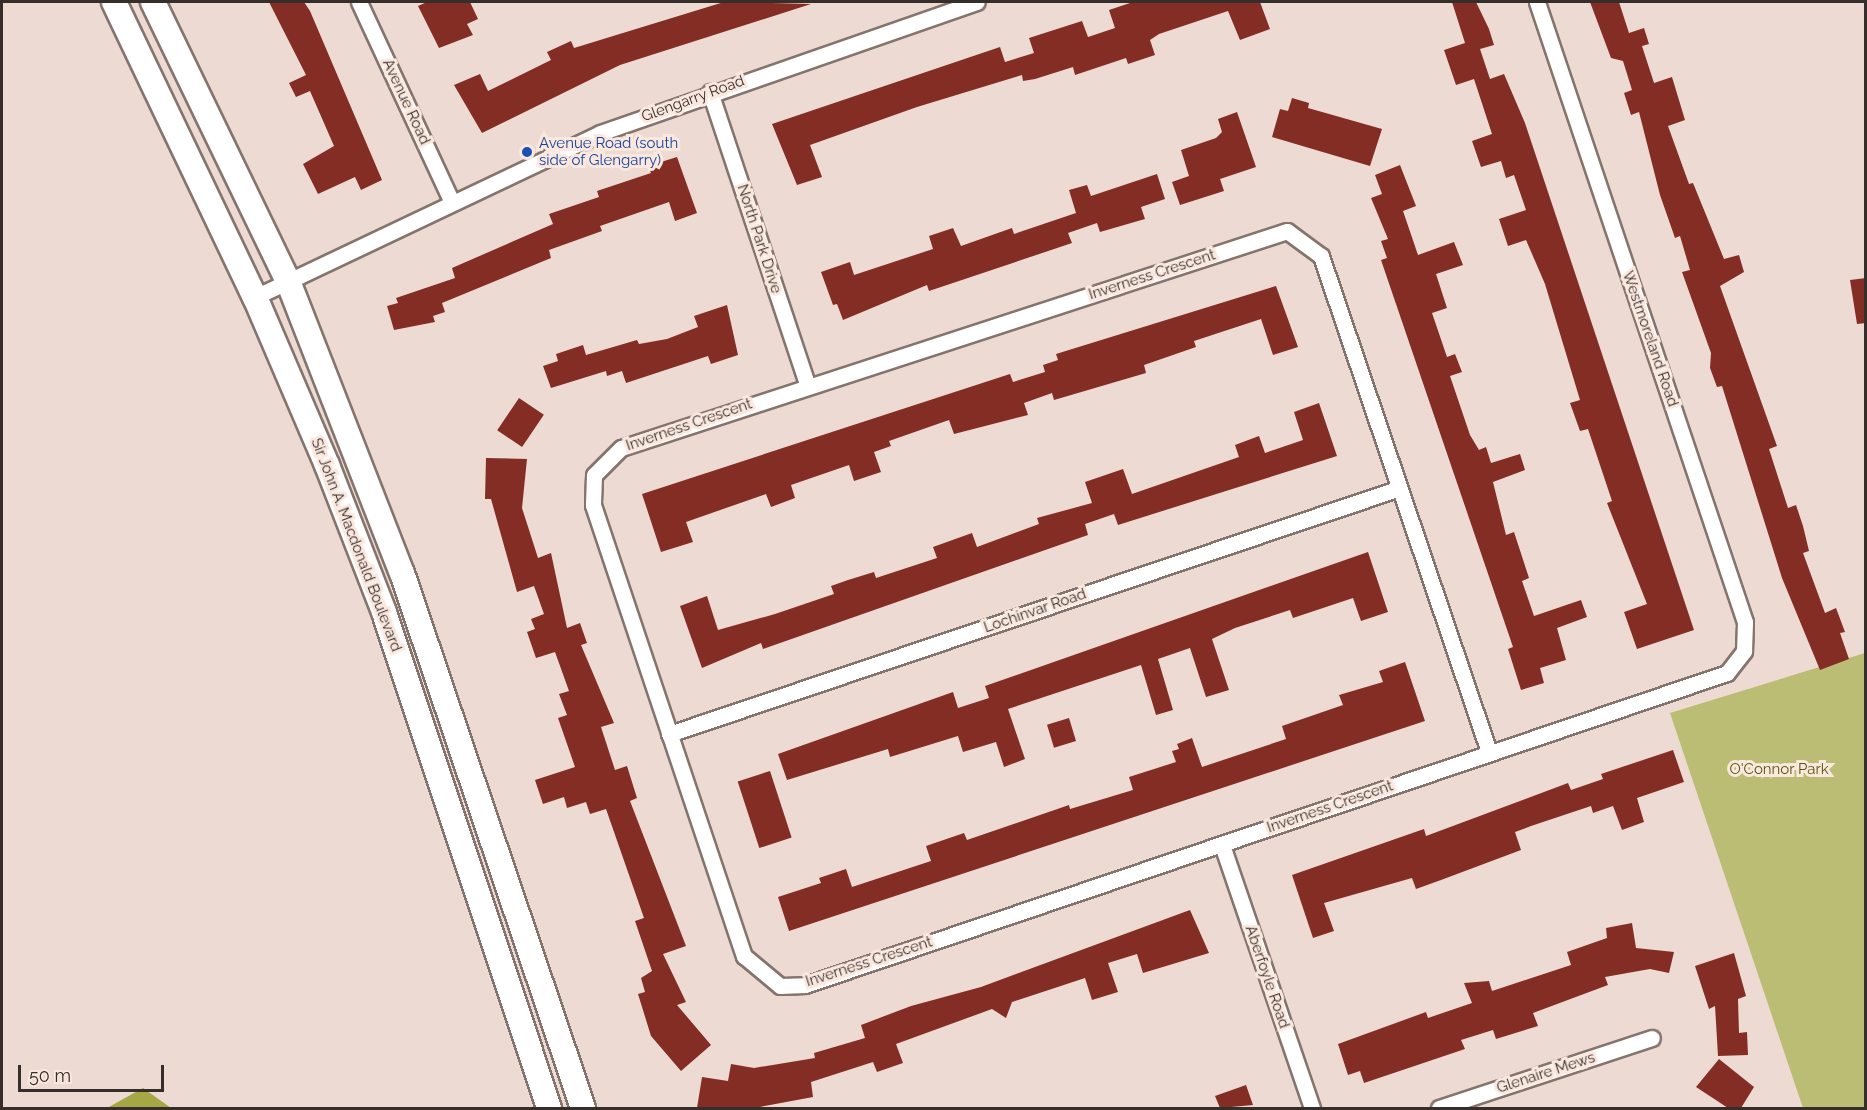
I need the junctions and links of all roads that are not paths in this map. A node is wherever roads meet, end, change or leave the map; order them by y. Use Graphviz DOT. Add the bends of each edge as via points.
graph roads {
  1 [pos="114,2"];
  2 [pos="153,2"];
  3 [pos="359,2"];
  4 [pos="976,2"];
  5 [pos="1537,2"];
  6 [pos="710,92"];
  7 [pos="452,202"];
  8 [pos="288,281"];
  9 [pos="255,297"];
  10 [pos="808,386"];
  11 [pos="1400,488"];
  12 [pos="1727,673"];
  13 [pos="669,734"];
  14 [pos="1489,752"];
  15 [pos="1222,845"];
  16 [pos="1652,1038"];
  17 [pos="549,1108"];
  18 [pos="583,1108"];
  19 [pos="1312,1108"];
  20 [pos="1439,1108"];
  1 -- 9 [label="main road, Sir John A. Macdonald Boulevard"];
  2 -- 8 [label="main road, Sir John A. Macdonald Boulevard"];
  3 -- 7 [label="street, Avenue Road"];
  4 -- 6 [label="street, Glengarry Road"];
  5 -- 12 [label="street, Westmoreland Road" via="1745,622 1744,651"];
  6 -- 7 [label="street, Glengarry Road" via="600,132"];
  6 -- 10 [label="street, North Park Drive"];
  7 -- 8 [label="street, Glengarry Road"];
  8 -- 9 [label="street, Glengarry Road"];
  8 -- 18 [label="main road, Sir John A. Macdonald Boulevard" via="402,573"];
  9 -- 17 [label="main road, Sir John A. Macdonald Boulevard" via="384,612"];
  10 -- 11 [label="street, Inverness Crescent" via="1287,231 1321,256"];
  10 -- 13 [label="street, Inverness Crescent" via="621,448 594,475 593,505"];
  11 -- 13 [label="street, Lochinvar Road"];
  11 -- 14 [label="street, Inverness Crescent"];
  12 -- 14 [label="street, Inverness Crescent"];
  13 -- 15 [label="street, Inverness Crescent" via="744,956 780,986 805,985"];
  14 -- 15 [label="street, Inverness Crescent"];
  15 -- 19 [label="street, Aberfoyle Road"];
  16 -- 20 [label="street, Glenaire Mews"];
}
